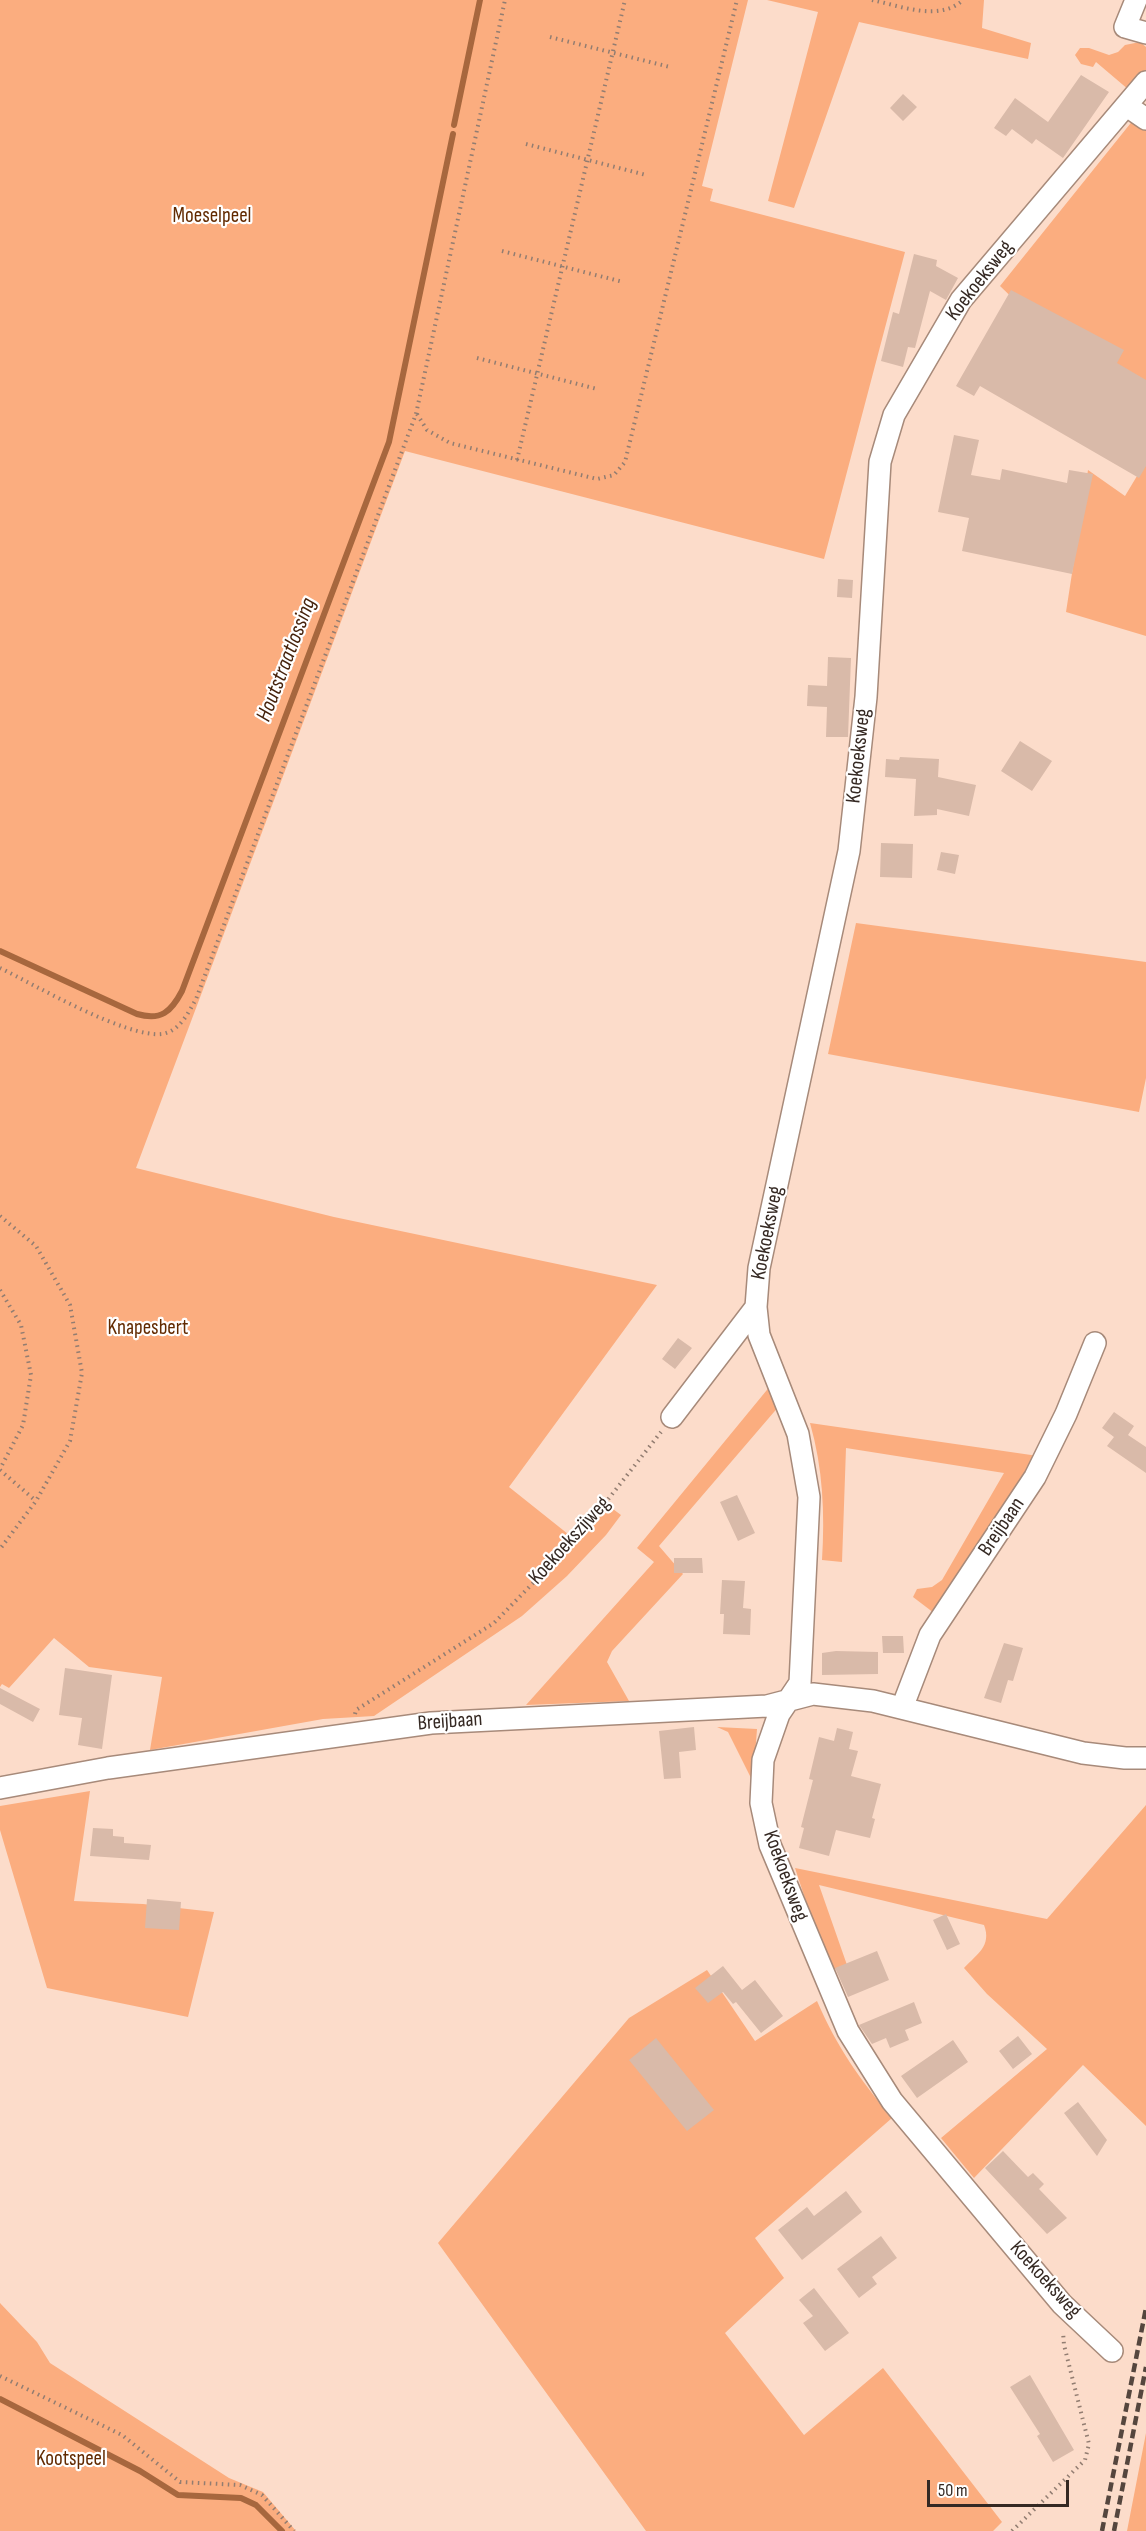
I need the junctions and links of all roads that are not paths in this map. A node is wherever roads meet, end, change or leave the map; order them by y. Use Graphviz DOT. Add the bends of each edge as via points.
graph roads {
  1 [pos="1136,0"];
  2 [pos="1146,33"];
  3 [pos="1146,82"];
  4 [pos="1127,106"];
  5 [pos="1146,119"];
  6 [pos="756,1307"];
  7 [pos="1095,1343"];
  8 [pos="672,1417"];
  9 [pos="790,1699"];
  10 [pos="902,1708"];
  11 [pos="1146,1758"];
  12 [pos="0,1788"];
  13 [pos="1112,2351"];
  1 -- 2 [label="street" via="1125,27"];
  3 -- 4 [label="street, Koekoeksweg"];
  4 -- 5 [label="street"];
  4 -- 6 [label="street, Koekoeksweg" via="961,300 894,415 880,462 866,697 849,850 759,1268"];
  6 -- 8 [label="street"];
  6 -- 9 [label="street, Koekoeksweg" via="759,1335 798,1434 809,1497 801,1683"];
  7 -- 10 [label="street, Breijbaan" via="1035,1478 930,1635"];
  9 -- 10 [label="street, Breijbaan" via="813,1694"];
  9 -- 12 [label="street, Breijbaan" via="766,1706 431,1722 108,1768"];
  9 -- 13 [label="street, Koekoeksweg" via="779,1714 764,1760 761,1803 770,1845 848,2031 892,2101 1062,2304"];
  10 -- 11 [label="street, Breijbaan" via="1083,1753"];
}
